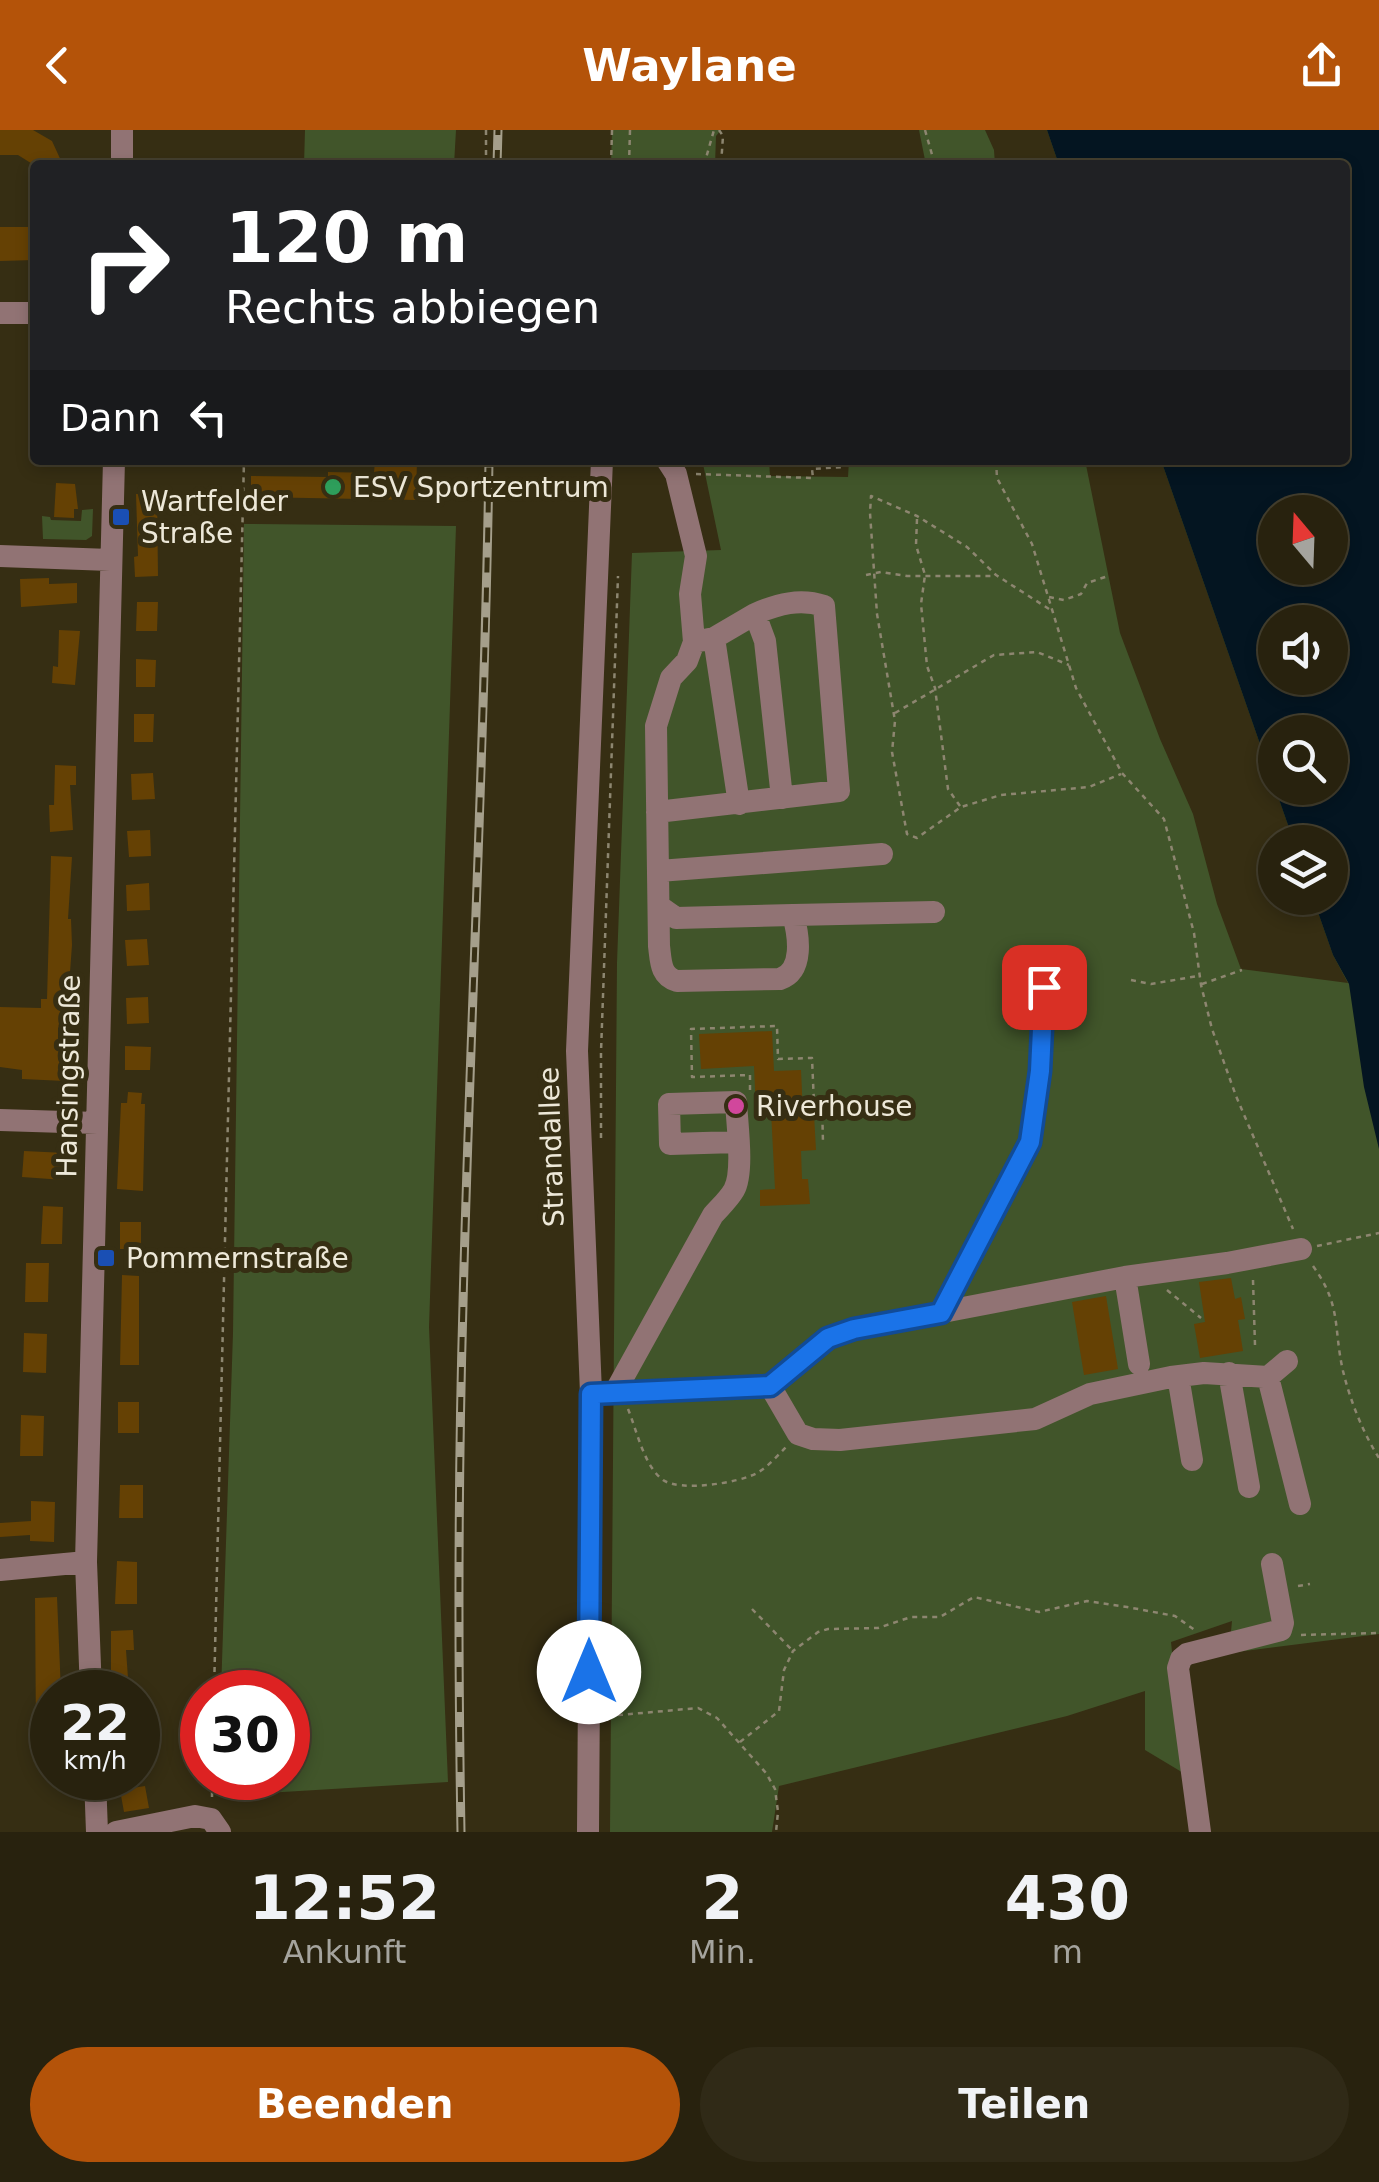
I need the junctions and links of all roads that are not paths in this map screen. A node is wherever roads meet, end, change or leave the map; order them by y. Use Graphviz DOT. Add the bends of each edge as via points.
graph roads {
  1 [pos="122,130"];
  2 [pos="122,160"];
  3 [pos="0,312"];
  4 [pos="30,314"];
  5 [pos="114,465"];
  6 [pos="602,465"];
  7 [pos="671,467"];
  8 [pos="0,556"];
  9 [pos="110,560"];
  10 [pos="755,614"];
  11 [pos="704,640"];
  12 [pos="782,798"];
  13 [pos="739,804"];
  14 [pos="657,812"];
  15 [pos="882,854"];
  16 [pos="659,871"];
  17 [pos="659,906"];
  18 [pos="934,912"];
  19 [pos="794,915"];
  20 [pos="1044,987"];
  21 [pos="0,1120"];
  22 [pos="97,1123"];
  23 [pos="738,1142"];
  24 [pos="1301,1249"];
  25 [pos="1136,1275"];
  26 [pos="941,1313"];
  27 [pos="1286,1361"];
  28 [pos="1139,1364"];
  29 [pos="1229,1373"];
  30 [pos="1178,1376"];
  31 [pos="1268,1377"];
  32 [pos="770,1386"];
  33 [pos="618,1392"];
  34 [pos="591,1394"];
  35 [pos="1192,1460"];
  36 [pos="1249,1488"];
  37 [pos="1300,1504"];
  38 [pos="86,1562"];
  39 [pos="1272,1564"];
  40 [pos="0,1570"];
  41 [pos="90,1670"];
  42 [pos="95,1800"];
  43 [pos="215,1826"];
  44 [pos="97,1832"];
  45 [pos="116,1832"];
  46 [pos="588,1832"];
  47 [pos="1200,1832"];
  1 -- 2 [label="street"];
  3 -- 4 [label="street"];
  5 -- 9 [label="street, Hansingstraße"];
  6 -- 34 [label="street, Strandallee" via="577,1051"];
  7 -- 11 [label="street" via="696,556 690,594"];
  8 -- 9 [label="street"];
  9 -- 22 [label="street, Hansingstraße"];
  10 -- 11 [label="street"];
  10 -- 12 [label="street" via="765,641"];
  10 -- 12 [label="street" via="777,605 824,606 839,790"];
  11 -- 13 [label="street"];
  11 -- 14 [label="street" via="672,678 656,726"];
  12 -- 13 [label="street"];
  13 -- 14 [label="street"];
  14 -- 16 [label="street"];
  15 -- 16 [label="street"];
  16 -- 17 [label="street"];
  17 -- 19 [label="street" via="676,918"];
  17 -- 19 [label="street" via="664,972 676,980 790,976 797,962"];
  18 -- 19 [label="street"];
  20 -- 26 [label="street" via="1030,1142"];
  21 -- 22 [label="street"];
  22 -- 38 [label="street, Hansingstraße"];
  23 -- 33 [label="street" via="735,1189 713,1215"];
  24 -- 25 [label="street"];
  25 -- 26 [label="street"];
  25 -- 28 [label="street"];
  26 -- 32 [label="street" via="828,1338"];
  27 -- 31 [label="street"];
  29 -- 30 [label="street"];
  29 -- 31 [label="street"];
  29 -- 36 [label="street"];
  30 -- 32 [label="street" via="1090,1394 1035,1419 840,1440 798,1434"];
  30 -- 35 [label="street"];
  31 -- 37 [label="street"];
  32 -- 33 [label="street"];
  33 -- 34 [label="street"];
  34 -- 46 [label="street, Strandallee"];
  38 -- 40 [label="street"];
  38 -- 41 [label="street, Hansingstraße"];
  39 -- 47 [label="street" via="1281,1630 1187,1654 1178,1668"];
  42 -- 44 [label="street"];
  43 -- 45 [label="street" via="195,1816"];
}
